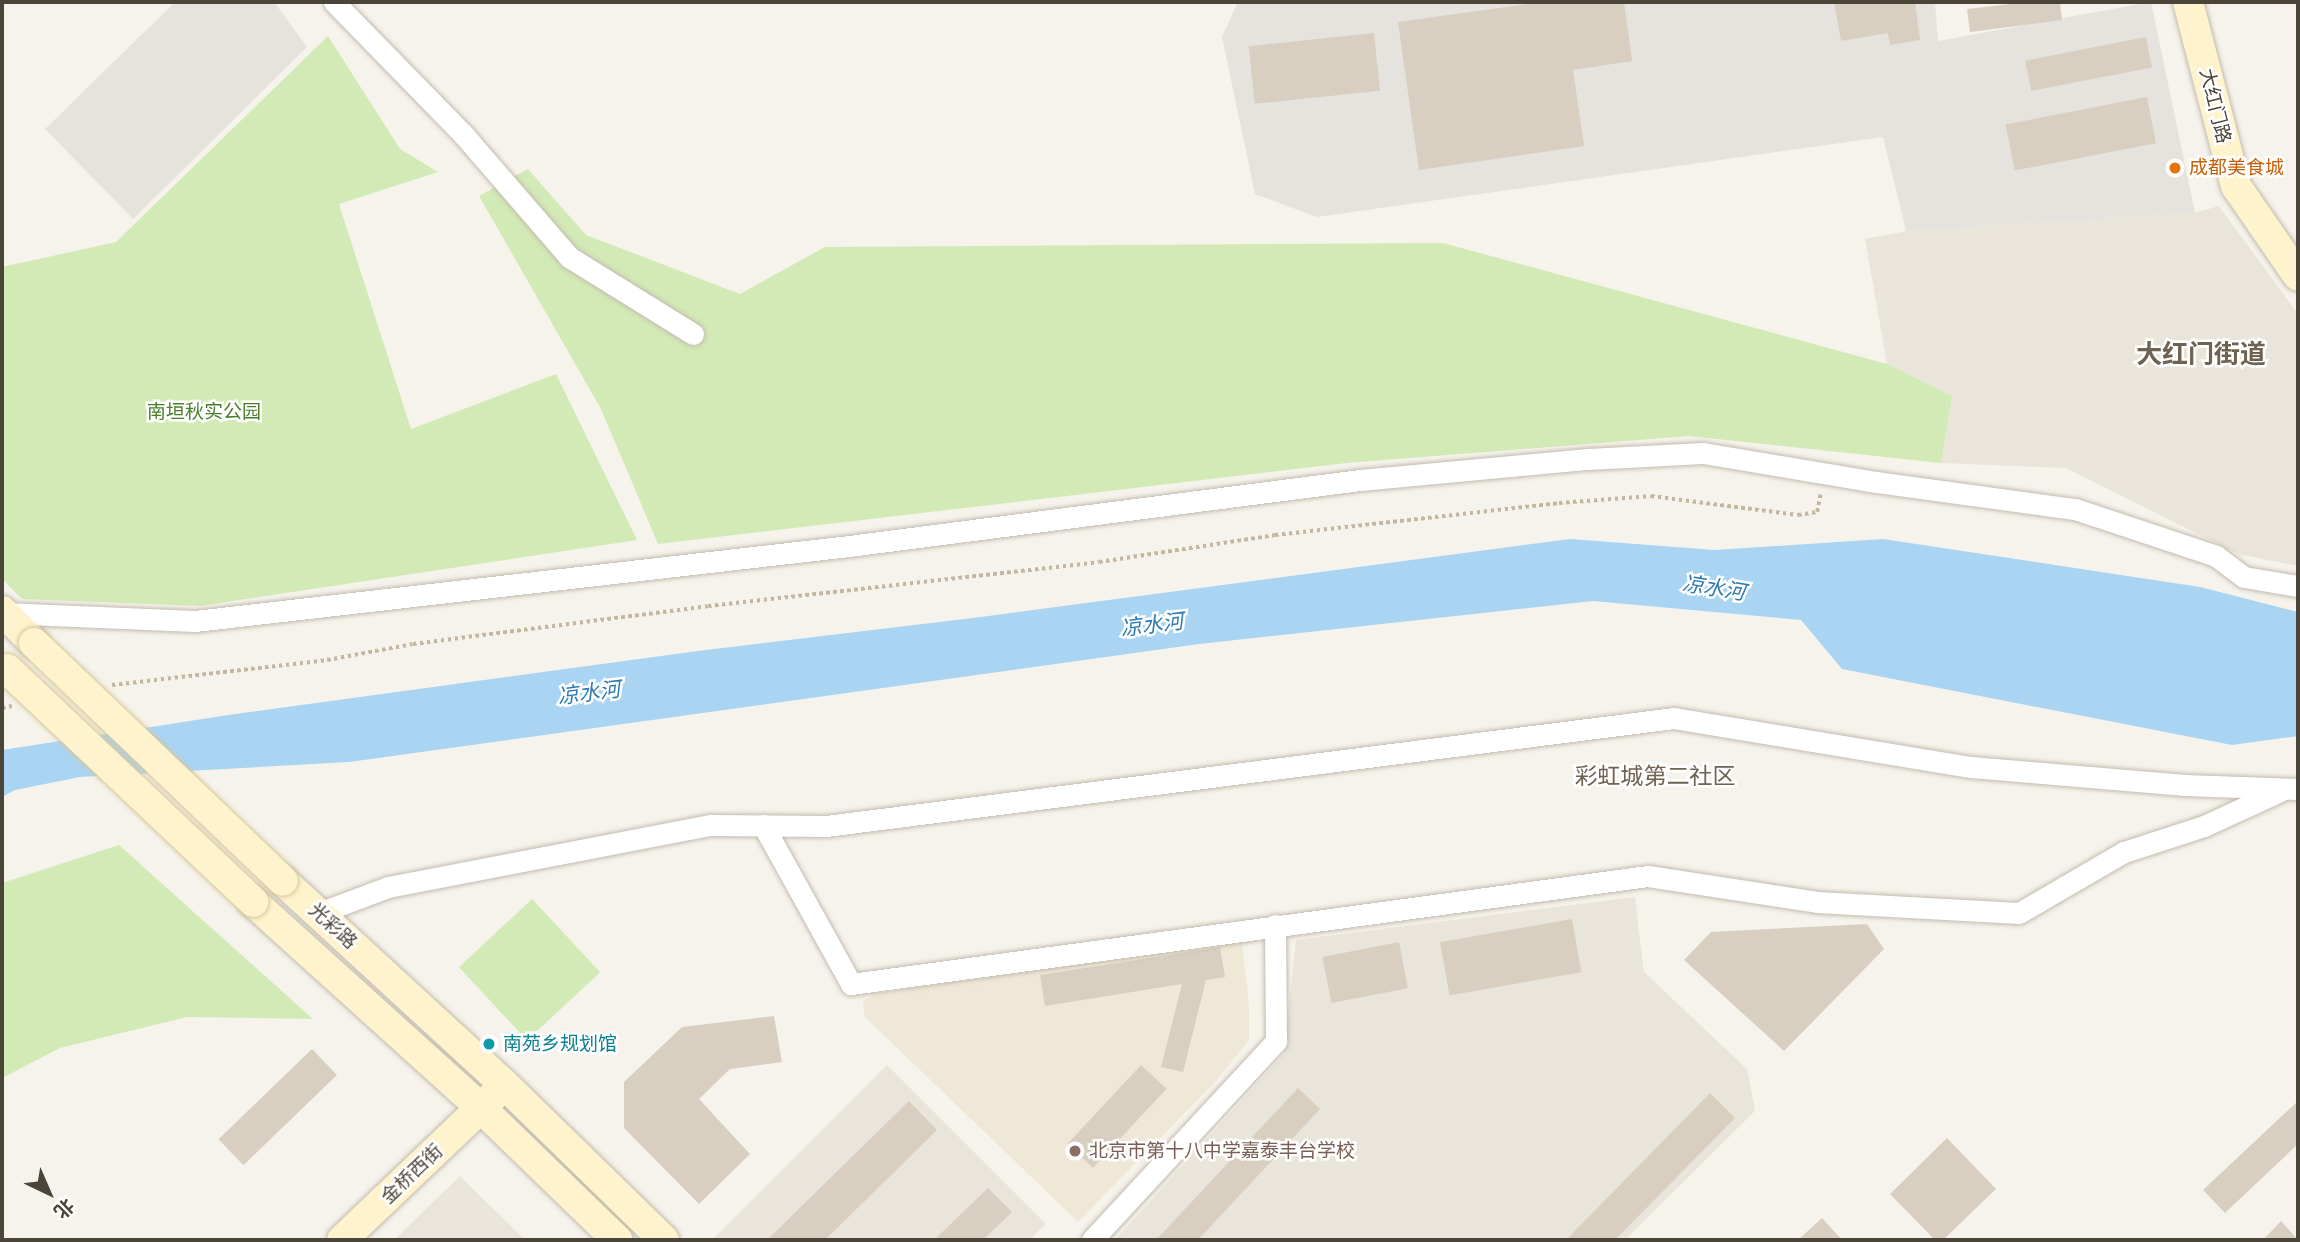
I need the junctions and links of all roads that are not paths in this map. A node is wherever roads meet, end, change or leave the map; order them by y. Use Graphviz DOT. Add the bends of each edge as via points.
graph roads {
  1 [pos="334,2"];
  2 [pos="2188,2"];
  3 [pos="2298,276"];
  4 [pos="693,334"];
  5 [pos="2298,586"];
  6 [pos="3,612"];
  7 [pos="5,666"];
  8 [pos="2291,789"];
  9 [pos="763,825"];
  10 [pos="319,913"];
  11 [pos="1275,925"];
  12 [pos="505,1085"];
  13 [pos="481,1108"];
  14 [pos="342,1240"];
  15 [pos="617,1240"];
  16 [pos="664,1240"];
  17 [pos="1092,1240"];
  1 -- 4 [label="street" via="463,134 569,257"];
  2 -- 3 [label="main road, 大红门路" via="2235,186"];
  5 -- 6 [label="street" via="2244,578 2216,556 2075,509 1703,453 1360,480 835,548 195,621"];
  6 -- 10 [label="main road, 光彩路, bridge"];
  7 -- 13 [label="main road, 光彩路, bridge" via="253,902"];
  8 -- 9 [label="street" via="1971,767 1674,718 825,826"];
  8 -- 11 [label="street" via="2204,826 2124,852 2019,914 1816,902 1648,876"];
  9 -- 10 [label="street" via="711,825 388,887"];
  9 -- 11 [label="street" via="851,984"];
  10 -- 12 [label="main road, 光彩路"];
  11 -- 17 [label="street" via="1276,1041"];
  12 -- 13 [label="main road, 金桥西街"];
  12 -- 16 [label="main road, 光彩路"];
  13 -- 14 [label="main road, 金桥西街"];
  13 -- 15 [label="main road, 光彩路"];
}
